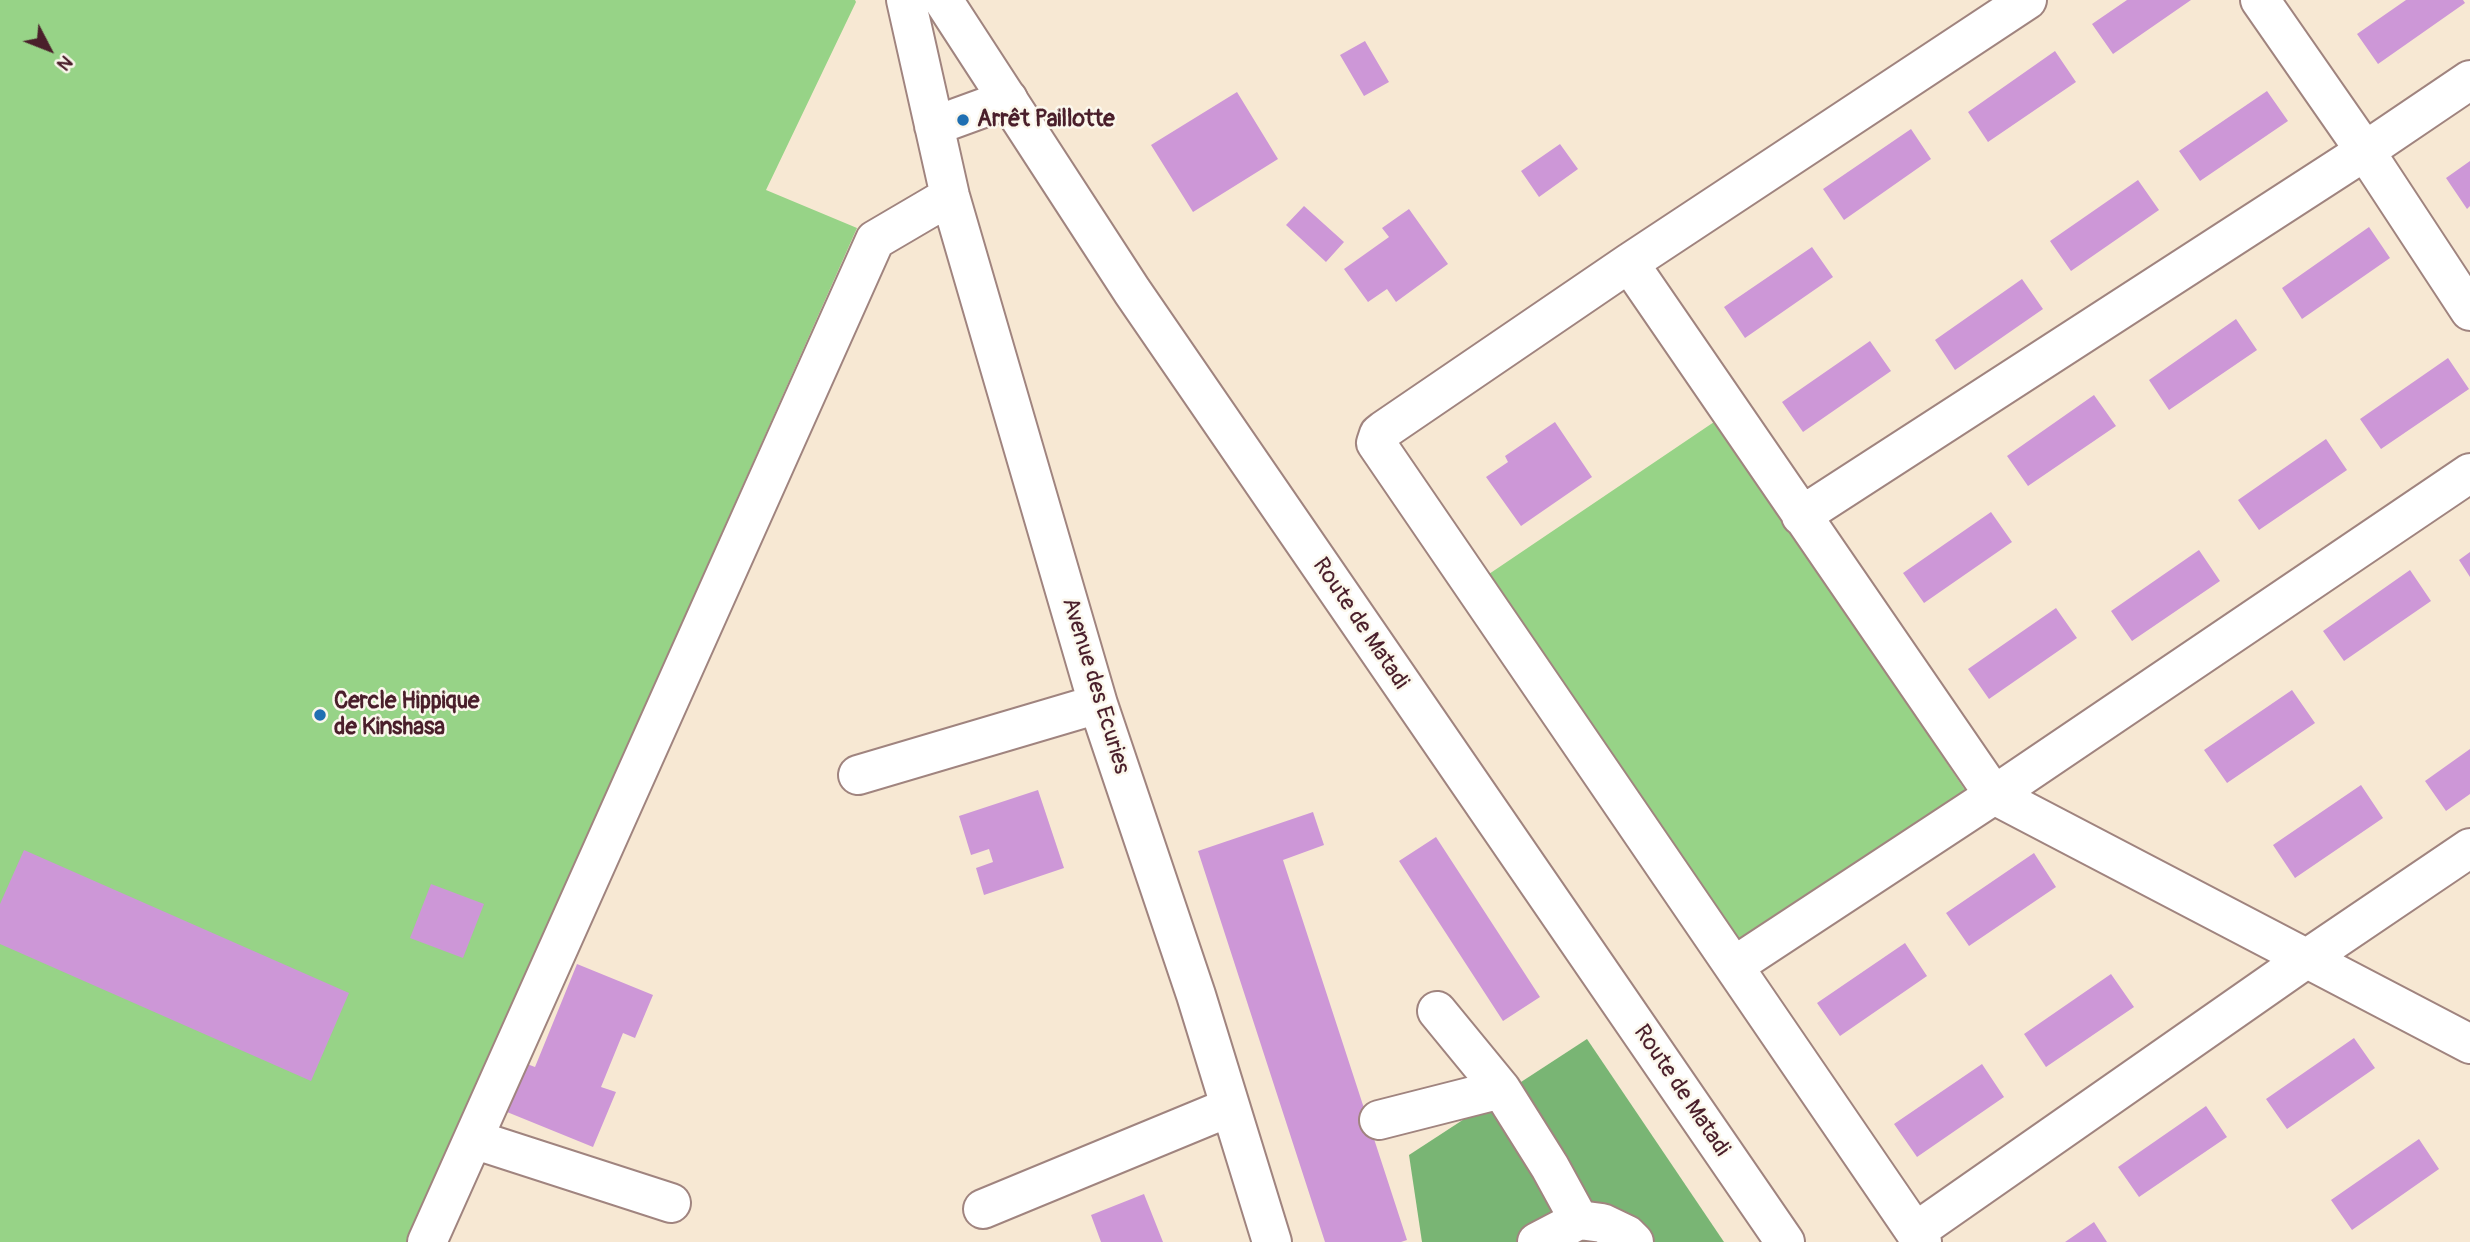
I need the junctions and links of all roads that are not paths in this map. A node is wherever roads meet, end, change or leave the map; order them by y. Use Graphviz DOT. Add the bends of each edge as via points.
graph roads {
  1 [pos="906,0"];
  2 [pos="943,0"];
  3 [pos="2027,0"];
  4 [pos="2260,0"];
  5 [pos="2470,80"];
  6 [pos="1007,99"];
  7 [pos="934,125"];
  8 [pos="2365,151"];
  9 [pos="950,196"];
  10 [pos="1629,263"];
  11 [pos="2470,311"];
  12 [pos="2470,473"];
  13 [pos="1801,516"];
  14 [pos="1098,705"];
  15 [pos="858,775"];
  16 [pos="1994,795"];
  17 [pos="2470,848"];
  18 [pos="2306,959"];
  19 [pos="1734,966"];
  20 [pos="1437,1010"];
  21 [pos="2470,1044"];
  22 [pos="1501,1089"];
  23 [pos="1230,1107"];
  24 [pos="1379,1120"];
  25 [pos="473,1139"];
  26 [pos="671,1203"];
  27 [pos="983,1209"];
  28 [pos="1579,1220"];
  29 [pos="1919,1237"];
  30 [pos="427,1242"];
  31 [pos="1272,1242"];
  32 [pos="1537,1242"];
  33 [pos="1634,1242"];
  34 [pos="1785,1242"];
  1 -- 7 [label="street, Avenue des Ecuries"];
  2 -- 6 [label="street, Route de Matadi"];
  3 -- 10 [label="street"];
  4 -- 8 [label="street"];
  5 -- 8 [label="street"];
  6 -- 7 [label="street"];
  6 -- 34 [label="street, Route de Matadi" via="1132,291"];
  7 -- 9 [label="street, Avenue des Ecuries"];
  8 -- 11 [label="street"];
  8 -- 13 [label="street"];
  9 -- 14 [label="street, Avenue des Ecuries"];
  9 -- 25 [label="street" via="875,240"];
  10 -- 13 [label="street"];
  10 -- 19 [label="street" via="1384,430 1376,443"];
  12 -- 16 [label="street"];
  13 -- 16 [label="street"];
  14 -- 15 [label="street"];
  14 -- 23 [label="street, Avenue des Ecuries"];
  16 -- 18 [label="street"];
  16 -- 19 [label="street"];
  17 -- 18 [label="street"];
  18 -- 21 [label="street"];
  18 -- 29 [label="street"];
  19 -- 29 [label="street"];
  20 -- 22 [label="street"];
  22 -- 24 [label="street"];
  22 -- 28 [label="street"];
  23 -- 27 [label="street"];
  23 -- 31 [label="street, Avenue des Ecuries"];
  25 -- 26 [label="street"];
  25 -- 30 [label="street"];
  28 -- 32 [label="street"];
  28 -- 33 [label="street" via="1602,1223"];
}
